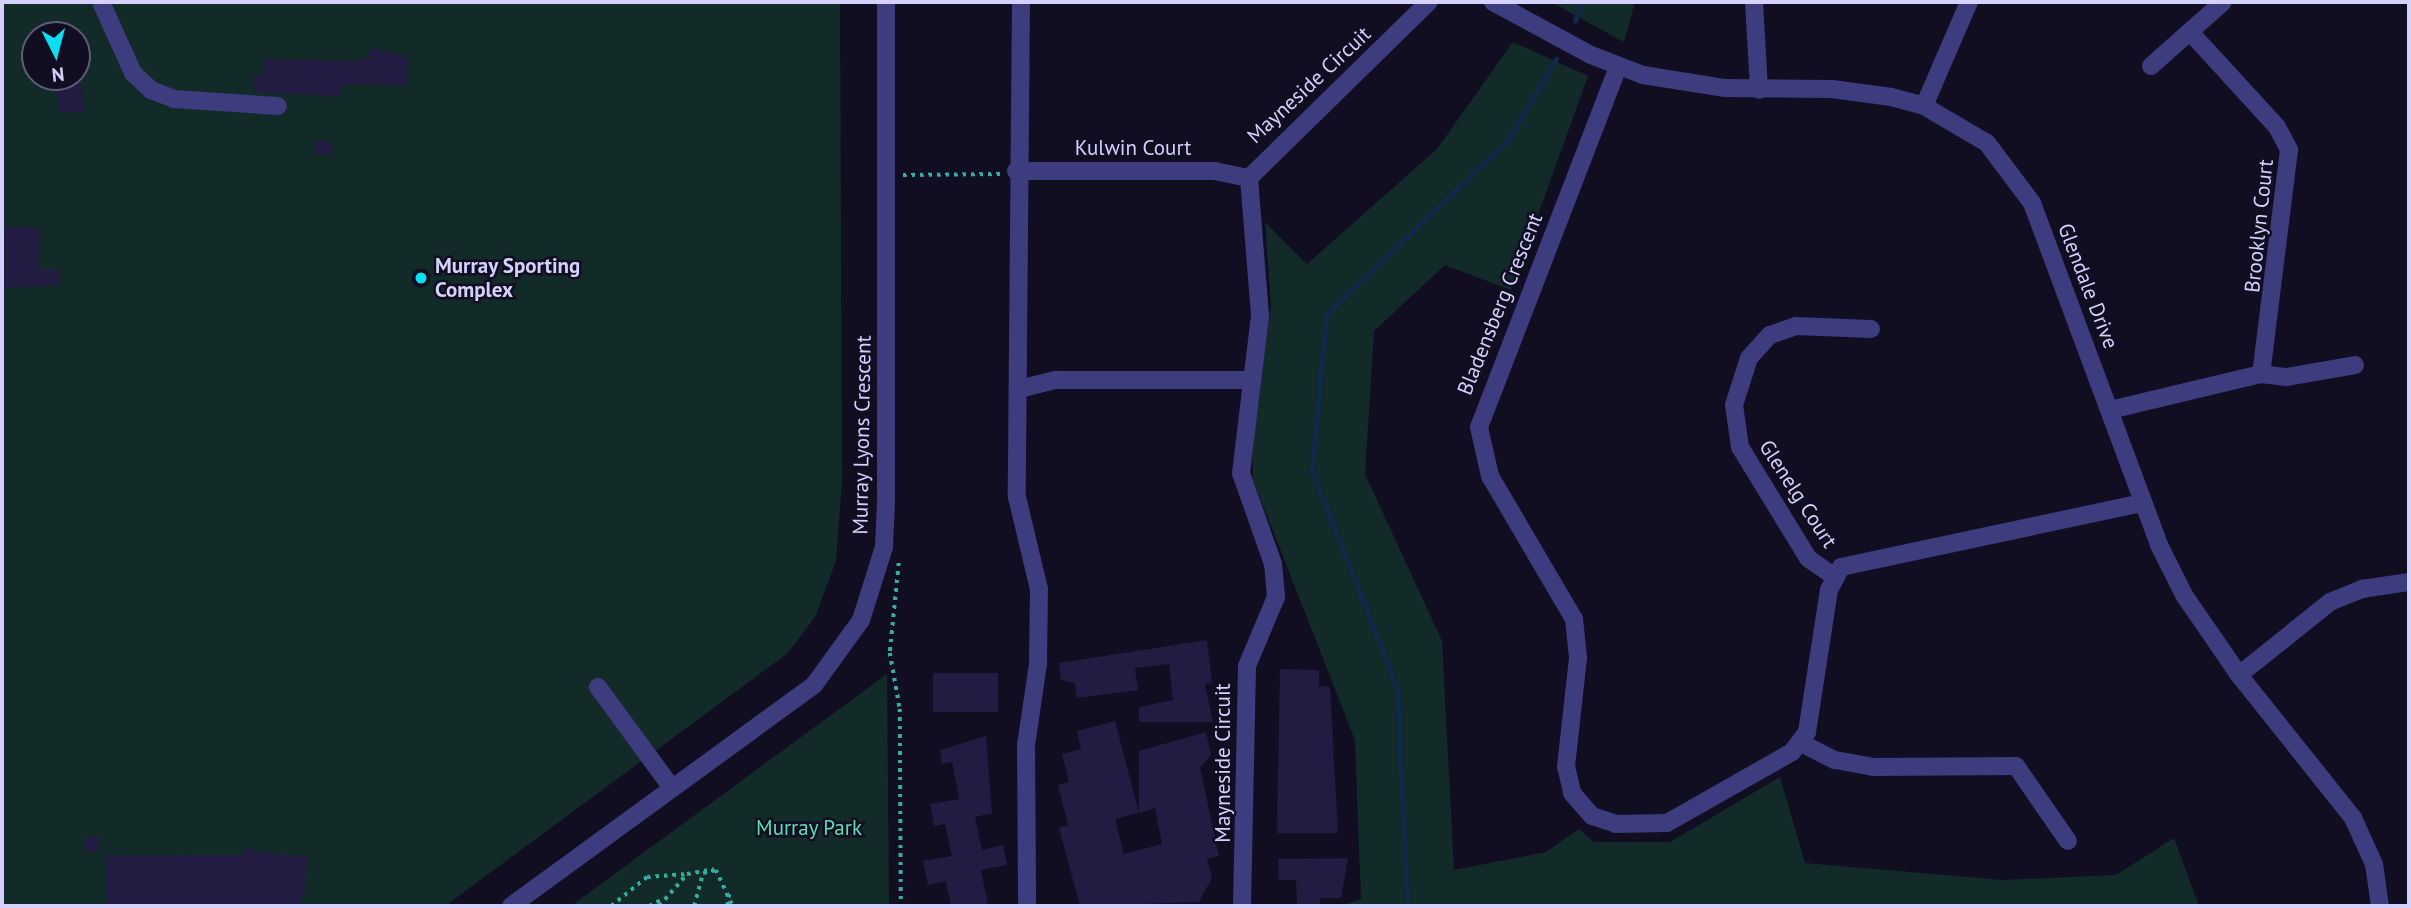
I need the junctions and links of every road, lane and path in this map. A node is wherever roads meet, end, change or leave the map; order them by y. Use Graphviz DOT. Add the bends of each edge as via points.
graph roads {
  1 [pos="101,2"];
  2 [pos="886,2"];
  3 [pos="1021,2"];
  4 [pos="1429,2"];
  5 [pos="1754,2"];
  6 [pos="1969,2"];
  7 [pos="2223,2"];
  8 [pos="1503,5"];
  9 [pos="2191,33"];
  10 [pos="2151,66"];
  11 [pos="1618,67"];
  12 [pos="1759,90"];
  13 [pos="278,106"];
  14 [pos="1924,106"];
  15 [pos="1016,171"];
  16 [pos="903,175"];
  17 [pos="1249,178"];
  18 [pos="1871,329"];
  19 [pos="2355,365"];
  20 [pos="2261,374"];
  21 [pos="1249,380"];
  22 [pos="1023,388"];
  23 [pos="2110,410"];
  24 [pos="2143,503"];
  25 [pos="1832,575"];
  26 [pos="2409,582"];
  27 [pos="2239,675"];
  28 [pos="598,687"];
  29 [pos="1801,743"];
  30 [pos="672,788"];
  31 [pos="2068,841"];
  32 [pos="716,870"];
  33 [pos="687,874"];
  34 [pos="729,891"];
  35 [pos="663,900"];
  36 [pos="511,906"];
  37 [pos="611,906"];
  38 [pos="649,906"];
  39 [pos="659,906"];
  40 [pos="694,906"];
  41 [pos="727,906"];
  42 [pos="733,906"];
  43 [pos="1027,906"];
  44 [pos="1242,906"];
  45 [pos="2380,906"];
  1 -- 13 [label="street" via="133,73 151,90 174,99"];
  2 -- 30 [label="street, Murray Lyons Crescent" via="886,501 875,584 842,653 814,685"];
  3 -- 15 [label="street"];
  4 -- 17 [label="street, Mayneside Circuit"];
  5 -- 12 [label="street"];
  6 -- 14 [label="street"];
  7 -- 9 [label="street"];
  8 -- 11 [label="street, Glendale Drive"];
  9 -- 10 [label="street"];
  9 -- 20 [label="street, Brooklyn Court" via="2277,127 2289,150"];
  11 -- 12 [label="street, Glendale Drive" via="1671,82"];
  11 -- 29 [label="street, Bladensberg Crescent" via="1479,427 1490,476 1574,619 1578,658 1568,781 1581,805 1604,822 1667,823"];
  12 -- 14 [label="street, Glendale Drive" via="1860,90"];
  14 -- 23 [label="street, Glendale Drive" via="1987,143 2032,203"];
  15 -- 16 [label="path"];
  15 -- 17 [label="street, Kulwin Court" via="1215,171"];
  15 -- 22 [label="street"];
  17 -- 21 [label="street, Mayneside Circuit" via="1260,315"];
  18 -- 25 [label="street, Glenelg Court" via="1796,326 1770,335 1749,358 1734,405 1740,447 1808,558"];
  19 -- 20 [label="street" via="2287,377"];
  20 -- 23 [label="street"];
  21 -- 22 [label="street" via="1056,380"];
  21 -- 44 [label="street, Mayneside Circuit" via="1241,473 1273,564 1276,597 1247,666"];
  22 -- 43 [label="street" via="1016,409 1017,497 1039,589 1038,664 1026,745"];
  23 -- 24 [label="street, Glendale Drive"];
  24 -- 25 [label="street" via="1863,558"];
  24 -- 27 [label="street, Glendale Drive" via="2184,595"];
  25 -- 29 [label="street"];
  26 -- 27 [label="street" via="2362,589 2330,602"];
  27 -- 45 [label="street, Glendale Drive" via="2353,818 2374,864"];
  28 -- 30 [label="street"];
  29 -- 31 [label="street" via="1835,760 1873,767 2016,766"];
  30 -- 36 [label="street, Murray Lyons Crescent"];
  32 -- 33 [label="path"];
  32 -- 34 [label="path"];
  32 -- 40 [label="path" via="704,873"];
  33 -- 35 [label="path"];
  33 -- 37 [label="path" via="647,877"];
  34 -- 41 [label="path"];
  34 -- 42 [label="path"];
  35 -- 38 [label="path"];
  35 -- 39 [label="path"];
}
